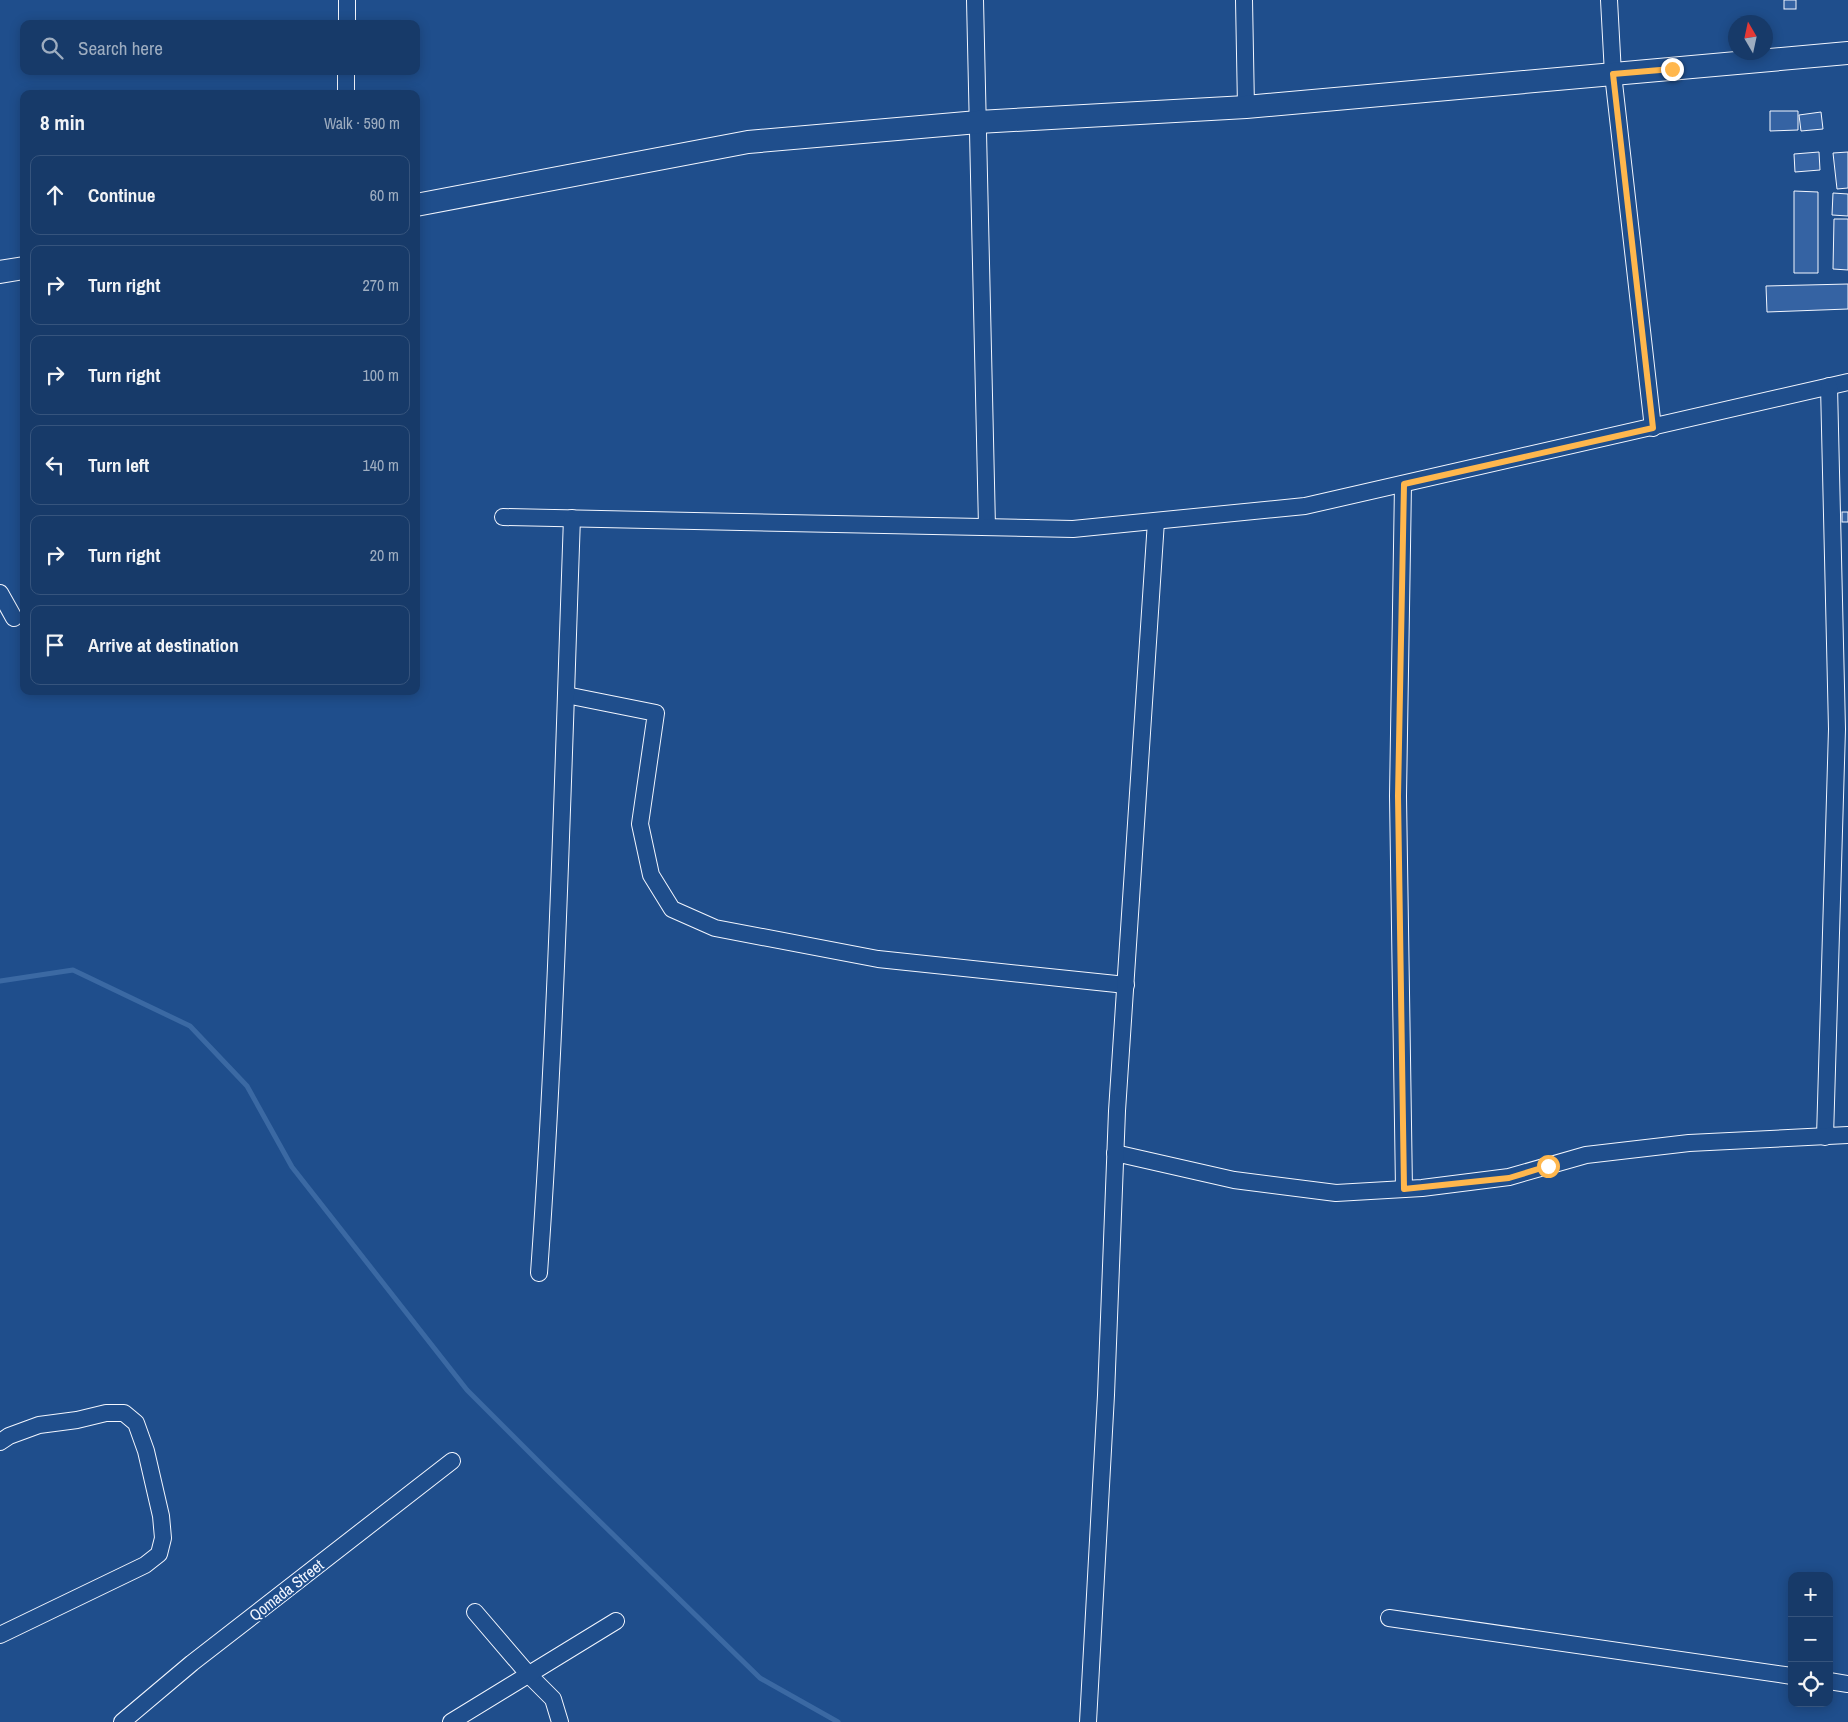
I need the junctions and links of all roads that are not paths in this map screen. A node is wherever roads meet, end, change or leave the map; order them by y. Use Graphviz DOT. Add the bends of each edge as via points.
graph roads {
  1 [pos="347,0"];
  2 [pos="975,0"];
  3 [pos="1244,0"];
  4 [pos="1609,0"];
  5 [pos="347,20"];
  6 [pos="1848,54"];
  7 [pos="1613,74"];
  8 [pos="346,75"];
  9 [pos="346,90"];
  10 [pos="1246,107"];
  11 [pos="978,122"];
  12 [pos="420,204"];
  13 [pos="20,269"];
  14 [pos="0,272"];
  15 [pos="1848,382"];
  16 [pos="1829,386"];
  17 [pos="1653,428"];
  18 [pos="1404,484"];
  19 [pos="503,517"];
  20 [pos="572,518"];
  21 [pos="1156,521"];
  22 [pos="987,527"];
  23 [pos="0,593"];
  24 [pos="14,618"];
  25 [pos="566,695"];
  26 [pos="1126,985"];
  27 [pos="1848,1135"];
  28 [pos="1825,1137"];
  29 [pos="1115,1153"];
  30 [pos="1404,1189"];
  31 [pos="539,1273"];
  32 [pos="0,1442"];
  33 [pos="452,1461"];
  34 [pos="475,1612"];
  35 [pos="1389,1618"];
  36 [pos="616,1621"];
  37 [pos="0,1635"];
  38 [pos="529,1674"];
  39 [pos="1788,1675"];
  40 [pos="1833,1682"];
  41 [pos="1848,1684"];
  42 [pos="122,1722"];
  43 [pos="451,1722"];
  44 [pos="560,1722"];
  45 [pos="1088,1722"];
  1 -- 5 [label="street"];
  2 -- 11 [label="street"];
  3 -- 10 [label="street"];
  4 -- 7 [label="street"];
  6 -- 7 [label="street"];
  7 -- 10 [label="street"];
  7 -- 17 [label="street"];
  8 -- 9 [label="street"];
  10 -- 11 [label="street"];
  11 -- 12 [label="street" via="748,142"];
  11 -- 22 [label="street"];
  13 -- 14 [label="street"];
  15 -- 16 [label="street"];
  16 -- 17 [label="street"];
  16 -- 28 [label="street" via="1837,729"];
  17 -- 18 [label="street"];
  18 -- 21 [label="street" via="1305,506"];
  18 -- 30 [label="street" via="1398,796"];
  19 -- 20 [label="street"];
  20 -- 22 [label="street"];
  20 -- 25 [label="street"];
  21 -- 22 [label="street" via="1073,529"];
  21 -- 26 [label="street"];
  23 -- 24 [label="street"];
  25 -- 26 [label="street" via="656,713 640,824 651,875 672,908 715,928 878,959"];
  25 -- 31 [label="street" via="557,947"];
  26 -- 29 [label="street"];
  27 -- 28 [label="street"];
  28 -- 30 [label="street" via="1689,1143 1586,1155 1509,1178"];
  29 -- 30 [label="street" via="1234,1180 1336,1193"];
  29 -- 45 [label="street"];
  32 -- 37 [label="street" via="39,1425 106,1413 124,1413 136,1423 146,1451 163,1538 158,1554 145,1565"];
  33 -- 42 [label="street, Qomada Street" via="192,1663"];
  34 -- 38 [label="street"];
  35 -- 39 [label="street"];
  36 -- 38 [label="street"];
  38 -- 43 [label="street"];
  38 -- 44 [label="street" via="554,1700"];
  40 -- 41 [label="street"];
}
